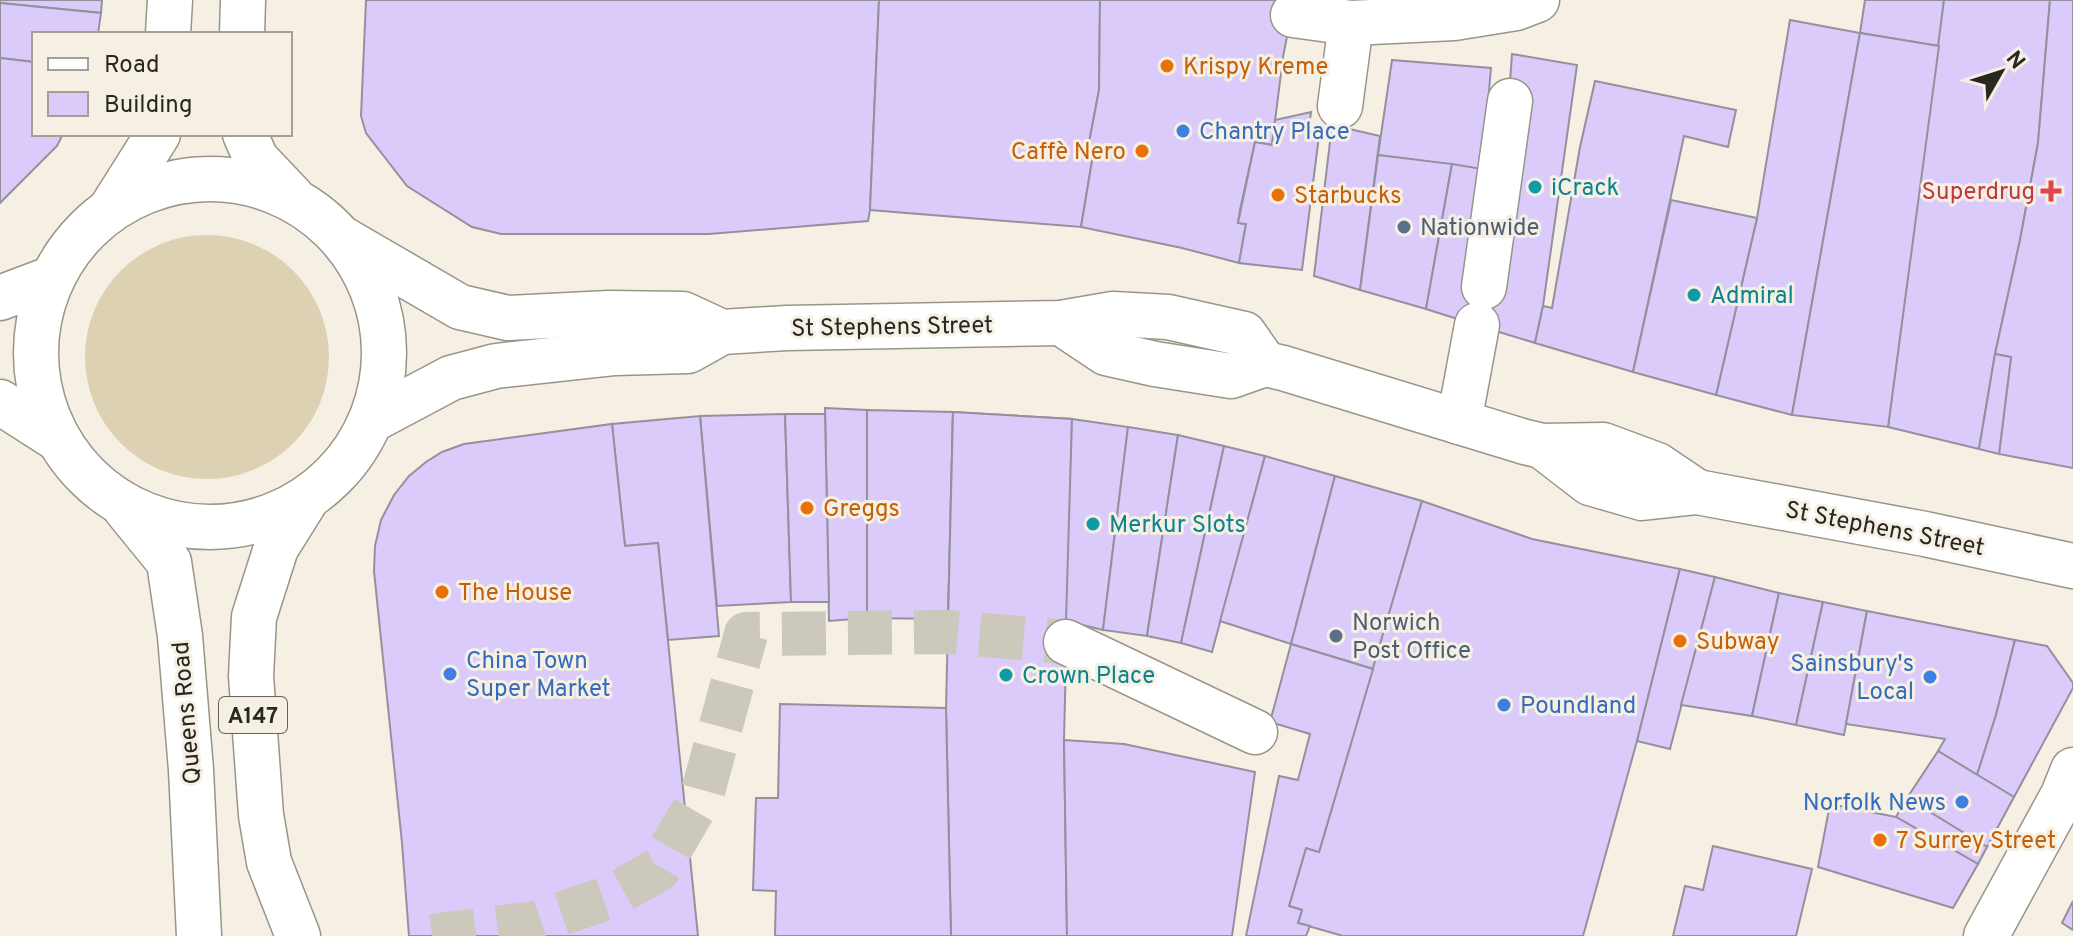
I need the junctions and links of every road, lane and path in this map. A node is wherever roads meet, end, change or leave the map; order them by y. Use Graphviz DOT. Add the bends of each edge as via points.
graph roads {
  1 [pos="170,0"];
  2 [pos="243,0"];
  3 [pos="1537,0"];
  4 [pos="1293,15"];
  5 [pos="1351,23"];
  6 [pos="168,32"];
  7 [pos="242,32"];
  8 [pos="1510,101"];
  9 [pos="1340,106"];
  10 [pos="157,136"];
  11 [pos="246,136"];
  12 [pos="297,201"];
  13 [pos="112,207"];
  14 [pos="343,239"];
  15 [pos="50,279"];
  16 [pos="0,298"];
  17 [pos="722,332"];
  18 [pos="0,402"];
  19 [pos="372,420"];
  20 [pos="1459,422"];
  21 [pos="56,438"];
  22 [pos="306,500"];
  23 [pos="124,506"];
  24 [pos="2073,566"];
  25 [pos="1066,642"];
  26 [pos="1255,732"];
  27 [pos="2073,770"];
  28 [pos="199,936"];
  29 [pos="298,936"];
  30 [pos="1986,936"];
  1 -- 6 [label="street"];
  2 -- 7 [label="street"];
  3 -- 5 [label="street" via="1454,18"];
  4 -- 5 [label="street"];
  5 -- 9 [label="street"];
  8 -- 20 [label="street"];
  10 -- 13 [label="street, A147"];
  11 -- 12 [label="street, A147" via="256,159"];
  12 -- 13 [label="street, A147" via="252,183 203,178 155,186"];
  12 -- 14 [label="street, A147"];
  13 -- 15 [label="street, A147" via="75,239"];
  14 -- 17 [label="street, St Stephens Street" via="460,307 508,318 683,314"];
  14 -- 19 [label="street, A147" via="369,279 383,325 384,373"];
  15 -- 16 [label="street"];
  15 -- 21 [label="street, A147" via="36,331 37,387"];
  17 -- 19 [label="street, St Stephens Street" via="688,351 496,366 451,378"];
  17 -- 20 [label="street, St Stephens Street" via="1061,323 1113,314 1168,317 1244,334 1265,364"];
  18 -- 21 [label="street"];
  19 -- 22 [label="street, A147" via="345,465"];
  20 -- 24 [label="street, St Stephens Street" via="1542,446 1603,445 1657,465 1697,492"];
  21 -- 23 [label="street, A147" via="85,477"];
  22 -- 23 [label="street, A147" via="263,521 216,528 168,523"];
  22 -- 29 [label="street, A147" via="276,548 254,617 251,676 269,862"];
  23 -- 28 [label="street, Queens Road / A147" via="169,562 191,770"];
  25 -- 26 [label="street"];
  27 -- 30 [label="street"];
}
